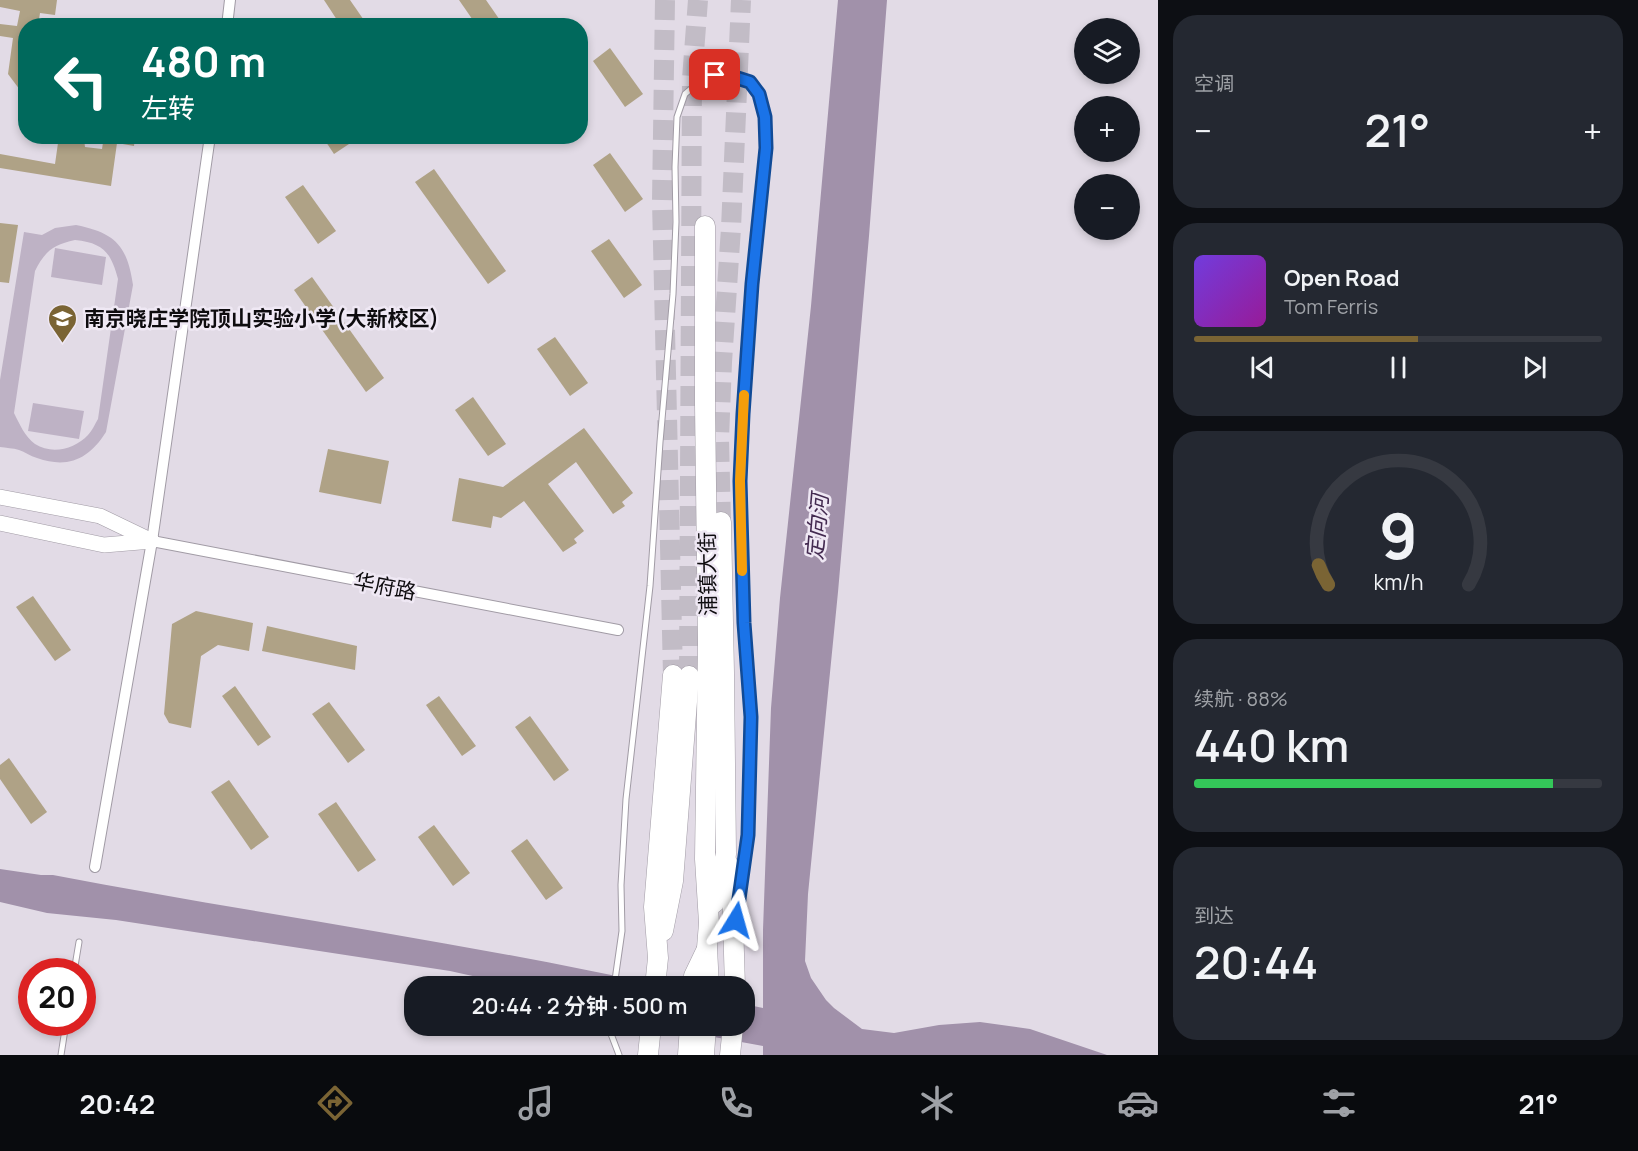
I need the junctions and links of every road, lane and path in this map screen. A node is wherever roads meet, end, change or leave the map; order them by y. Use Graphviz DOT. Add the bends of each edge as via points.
graph roads {
  1 [pos="230,0"];
  2 [pos="227,18"];
  3 [pos="209,144"];
  4 [pos="705,226"];
  5 [pos="0,497"];
  6 [pos="721,522"];
  7 [pos="0,523"];
  8 [pos="152,541"];
  9 [pos="618,630"];
  10 [pos="681,676"];
  11 [pos="726,854"];
  12 [pos="95,867"];
  13 [pos="740,894"];
  14 [pos="738,905"];
  15 [pos="709,923"];
  16 [pos="734,941"];
  17 [pos="79,942"];
  18 [pos="76,958"];
  19 [pos="657,972"];
  20 [pos="616,976"];
  21 [pos="703,976"];
  22 [pos="735,976"];
  23 [pos="64,1036"];
  24 [pos="612,1036"];
  25 [pos="650,1036"];
  26 [pos="691,1036"];
  27 [pos="702,1036"];
  28 [pos="731,1036"];
  29 [pos="649,1052"];
  30 [pos="694,1053"];
  31 [pos="730,1054"];
  32 [pos="61,1055"];
  33 [pos="619,1055"];
  1 -- 2 [label="street"];
  3 -- 8 [label="street"];
  4 -- 15 [label="highway, 浦镇大街" via="708,644 705,859"];
  5 -- 8 [label="street, 华府路" via="100,516"];
  6 -- 11 [label="highway, 浦镇大街"];
  7 -- 8 [label="street, 华府路" via="104,545"];
  8 -- 9 [label="street, 华府路"];
  8 -- 12 [label="street"];
  10 -- 19 [label="highway" via="654,907"];
  11 -- 15 [label="highway, 浦镇大街"];
  11 -- 16 [label="highway"];
  13 -- 20 [label="lane" via="748,835 751,717 740,481 752,284 766,148 759,94 750,82 715,75 685,94 677,117 673,294 651,586 626,800 622,931"];
  14 -- 16 [label="lane"];
  15 -- 21 [label="highway, 浦镇大街"];
  16 -- 22 [label="highway"];
  17 -- 18 [label="lane"];
  23 -- 32 [label="lane"];
  24 -- 33 [label="lane"];
  25 -- 29 [label="highway"];
  26 -- 30 [label="highway"];
  27 -- 30 [label="highway"];
  28 -- 31 [label="highway"];
}
